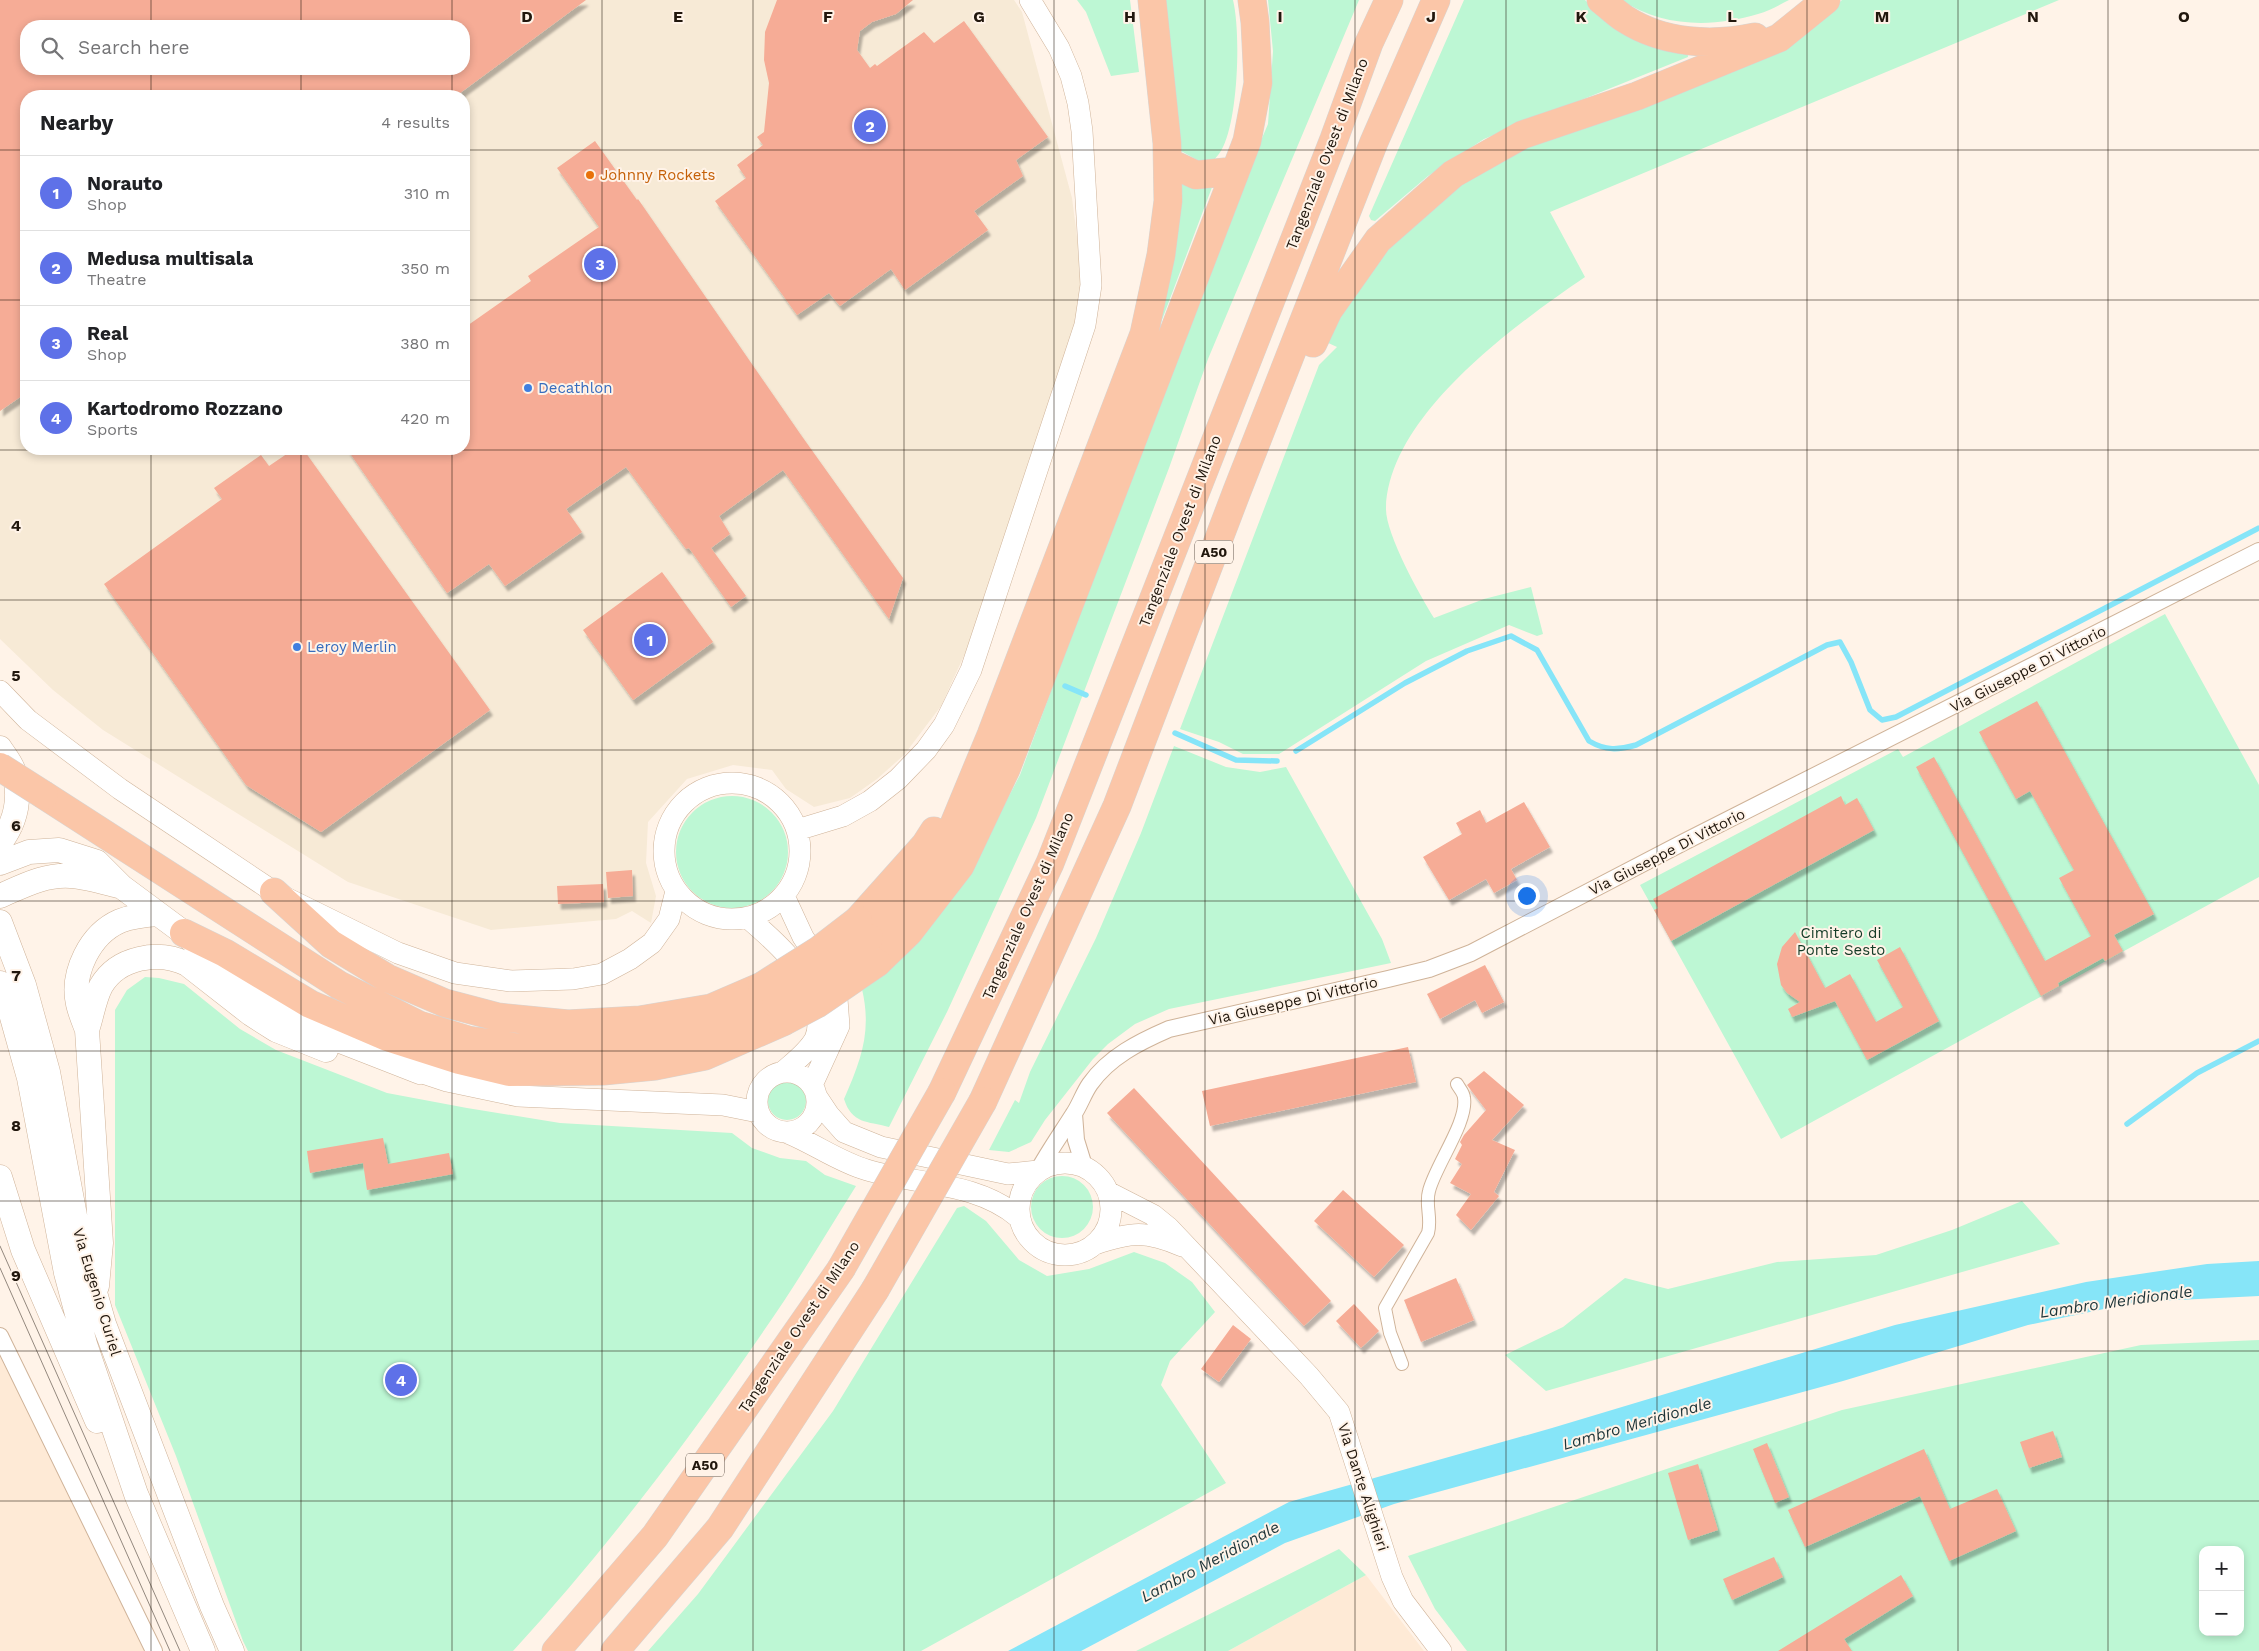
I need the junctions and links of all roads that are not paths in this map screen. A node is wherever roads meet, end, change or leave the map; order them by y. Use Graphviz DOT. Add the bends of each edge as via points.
graph roads {
  1 [pos="1030,0"];
  2 [pos="1146,0"];
  3 [pos="1152,0"];
  4 [pos="1252,0"];
  5 [pos="1376,0"];
  6 [pos="1389,0"];
  7 [pos="1436,0"];
  8 [pos="1601,0"];
  9 [pos="1819,5"];
  10 [pos="1369,43"];
  11 [pos="1159,68"];
  12 [pos="1168,162"];
  13 [pos="1235,172"];
  14 [pos="1237,491"];
  15 [pos="2259,551"];
  16 [pos="0,691"];
  17 [pos="0,748"];
  18 [pos="0,767"];
  19 [pos="798,830"];
  20 [pos="0,843"];
  21 [pos="0,863"];
  22 [pos="122,887"];
  23 [pos="676,891"];
  24 [pos="274,892"];
  25 [pos="0,896"];
  26 [pos="784,896"];
  27 [pos="158,914"];
  28 [pos="748,918"];
  29 [pos="3,929"];
  30 [pos="184,933"];
  31 [pos="868,940"];
  32 [pos="0,983"];
  33 [pos="773,1004"];
  34 [pos="87,1030"];
  35 [pos="420,1072"];
  36 [pos="783,1072"];
  37 [pos="1457,1084"];
  38 [pos="815,1091"];
  39 [pos="758,1112"];
  40 [pos="1074,1114"];
  41 [pos="788,1133"];
  42 [pos="1084,1166"];
  43 [pos="1038,1171"];
  44 [pos="0,1177"];
  45 [pos="1108,1192"];
  46 [pos="1018,1218"];
  47 [pos="1095,1244"];
  48 [pos="1187,1248"];
  49 [pos="96,1295"];
  50 [pos="0,1336"];
  51 [pos="1402,1364"];
  52 [pos="136,1494"];
  53 [pos="154,1651"];
  54 [pos="203,1651"];
  55 [pos="232,1651"];
  56 [pos="556,1651"];
  57 [pos="614,1651"];
  58 [pos="1441,1651"];
  1 -- 19 [label="street" via="1059,48 1078,103 1091,285 1085,325 971,670 944,725 926,750 898,779 870,801 843,816"];
  2 -- 11 [label="highway"];
  3 -- 11 [label="highway"];
  4 -- 13 [label="highway" via="1258,83 1247,141"];
  5 -- 10 [label="highway"];
  6 -- 10 [label="highway, Tangenziale Ovest di Milano / A50"];
  7 -- 14 [label="highway, A50" via="1374,142"];
  8 -- 9 [label="highway" via="1626,20 1662,36 1695,42 1730,42 1767,34"];
  9 -- 14 [label="highway" via="1779,38 1636,96 1522,135 1453,174 1378,240 1328,311 1281,410"];
  10 -- 56 [label="highway, Tangenziale Ovest di Milano / A50, bridge" via="1050,863 942,1092 841,1269 656,1536"];
  11 -- 12 [label="highway"];
  12 -- 13 [label="highway" via="1196,175"];
  12 -- 31 [label="highway" via="1168,200 1161,256 1144,334 991,736 976,768"];
  13 -- 31 [label="highway" via="1006,769 960,866 909,932"];
  14 -- 57 [label="highway, A50, bridge" via="1117,806 983,1101 875,1290 720,1528"];
  15 -- 40 [label="street, Via Giuseppe Di Vittorio" via="1471,953 1429,969 1168,1029 1136,1043 1109,1063 1090,1084"];
  16 -- 24 [label="street" via="28,720 120,789"];
  17 -- 20 [label="main road" via="14,771 18,802 17,811"];
  18 -- 33 [label="highway, bridge" via="339,985 419,1025 468,1040 514,1047 604,1049 670,1040 738,1021"];
  19 -- 23 [label="street" via="789,812 758,788 738,783 716,784 696,793 679,807 664,841 666,871"];
  19 -- 26 [label="street" via="800,853 796,876"];
  21 -- 22 [label="main road" via="29,852 59,850 97,862"];
  22 -- 25 [label="main road" via="72,876 53,877 37,880"];
  22 -- 27 [label="main road"];
  23 -- 24 [label="street" via="669,919 652,943 616,967 602,974 573,979 511,981 455,974 398,954"];
  23 -- 28 [label="street" via="690,906 708,916 728,920"];
  24 -- 33 [label="highway" via="331,944 387,978 445,1002 498,1016 568,1024 640,1020 710,1008"];
  26 -- 28 [label="street" via="768,910"];
  26 -- 38 [label="street" via="802,937 822,966 837,999 840,1026"];
  27 -- 30 [label="main road"];
  27 -- 34 [label="main road" via="127,919 106,928 85,956 78,973 78,1004"];
  28 -- 36 [label="street" via="784,949 803,974 819,1018 816,1038"];
  29 -- 49 [label="main road, Via Eugenio Curiel" via="24,985 48,1072 79,1237"];
  30 -- 33 [label="highway" via="225,953 318,1008 387,1037 509,1072 604,1071 655,1066 705,1056"];
  30 -- 35 [label="main road" via="264,1004 338,1040"];
  31 -- 33 [label="highway, bridge" via="819,950"];
  31 -- 33 [label="highway, bridge" via="817,1004"];
  32 -- 52 [label="main road, Via Eugenio Curiel" via="29,1078 68,1282 85,1344"];
  34 -- 35 [label="main road" via="98,993 110,975 140,958 169,958 187,964 276,1030 334,1053"];
  34 -- 49 [label="main road" via="101,1243"];
  35 -- 39 [label="street" via="518,1096 723,1105"];
  36 -- 38 [label="street" via="800,1074"];
  36 -- 39 [label="street" via="767,1078 761,1085 756,1103"];
  37 -- 51 [label="street" via="1464,1098 1460,1122 1429,1189 1427,1202 1431,1223 1428,1233 1385,1308"];
  38 -- 41 [label="street" via="818,1107 810,1121 798,1131"];
  38 -- 43 [label="street" via="844,1132 881,1147 1008,1174"];
  39 -- 41 [label="street" via="768,1127"];
  40 -- 42 [label="street" via="1076,1140"];
  40 -- 43 [label="street, Via Giuseppe Di Vittorio"];
  41 -- 46 [label="street" via="866,1170 989,1198"];
  42 -- 43 [label="street" via="1060,1162"];
  42 -- 45 [label="street"];
  43 -- 46 [label="street" via="1025,1183 1019,1200"];
  44 -- 52 [label="main road" via="23,1250 103,1435"];
  45 -- 47 [label="street" via="1110,1220"];
  45 -- 48 [label="street, Via Dante Alighieri" via="1154,1215"];
  46 -- 47 [label="street" via="1024,1233 1049,1253 1065,1256 1081,1253"];
  47 -- 48 [label="street, Via Dante Alighieri" via="1132,1234 1149,1234"];
  48 -- 58 [label="street, Via Dante Alighieri" via="1324,1393 1338,1412 1392,1576 1403,1601"];
  49 -- 55 [label="main road, Via Eugenio Curiel" via="115,1356"];
  50 -- 53 [label="street"];
  52 -- 54 [label="main road, Via Eugenio Curiel"];
}
